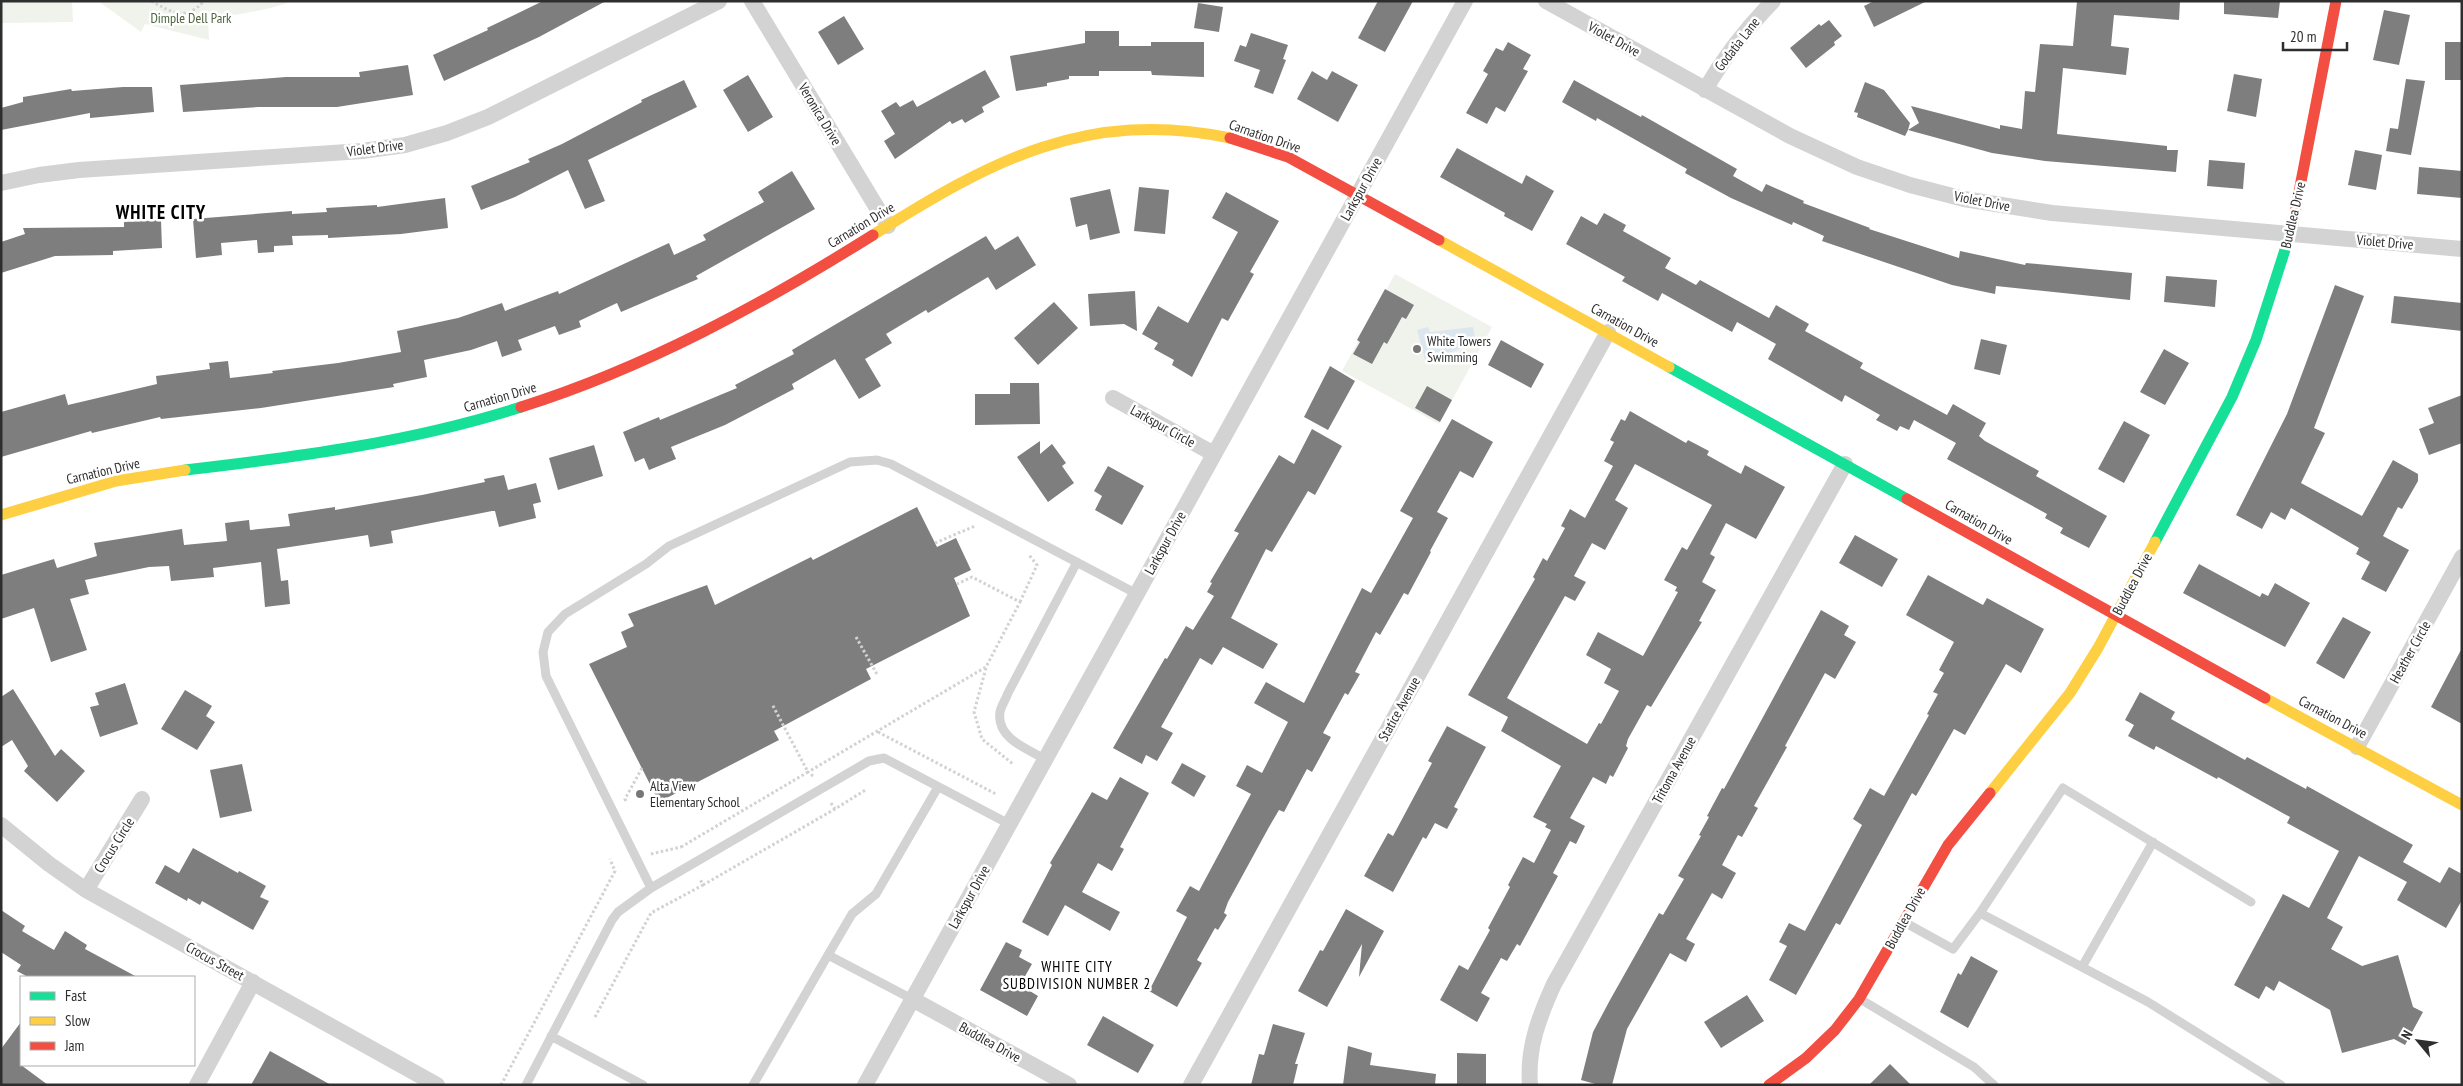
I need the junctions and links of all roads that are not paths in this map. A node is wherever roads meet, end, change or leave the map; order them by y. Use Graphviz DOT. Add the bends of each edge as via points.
graph roads {
  1 [pos="719,1"];
  2 [pos="752,1"];
  3 [pos="1465,1"];
  4 [pos="1546,1"];
  5 [pos="1773,1"];
  6 [pos="2336,1"];
  7 [pos="1704,90"];
  8 [pos="1,183"];
  9 [pos="1358,194"];
  10 [pos="888,226"];
  11 [pos="2291,234"];
  12 [pos="2462,249"];
  13 [pos="1608,332"];
  14 [pos="1113,398"];
  15 [pos="1214,454"];
  16 [pos="1845,464"];
  17 [pos="1,515"];
  18 [pos="2462,557"];
  19 [pos="1077,562"];
  20 [pos="1136,594"];
  21 [pos="2114,616"];
  22 [pos="2357,747"];
  23 [pos="1045,759"];
  24 [pos="938,786"];
  25 [pos="142,799"];
  26 [pos="2462,805"];
  27 [pos="1009,824"];
  28 [pos="1,825"];
  29 [pos="2153,842"];
  30 [pos="651,888"];
  31 [pos="86,890"];
  32 [pos="2252,902"];
  33 [pos="1980,913"];
  34 [pos="1904,922"];
  35 [pos="828,954"];
  36 [pos="2082,967"];
  37 [pos="253,982"];
  38 [pos="912,999"];
  39 [pos="1859,999"];
  40 [pos="551,1036"];
  41 [pos="197,1085"];
  42 [pos="437,1085"];
  43 [pos="526,1085"];
  44 [pos="643,1085"];
  45 [pos="753,1085"];
  46 [pos="865,1085"];
  47 [pos="1069,1085"];
  48 [pos="1191,1085"];
  49 [pos="1530,1085"];
  50 [pos="1769,1085"];
  51 [pos="1994,1085"];
  52 [pos="2281,1085"];
  1 -- 8 [label="street, Violet Drive" via="488,117 447,134 405,145 79,170"];
  2 -- 10 [label="street, Veronica Drive"];
  3 -- 9 [label="street, Larkspur Drive"];
  4 -- 7 [label="street, Violet Drive"];
  5 -- 7 [label="street, Godatia Lane" via="1748,26"];
  6 -- 11 [label="street, Buddlea Drive"];
  7 -- 11 [label="street, Violet Drive" via="1857,167 1964,199 2052,213"];
  9 -- 10 [label="street, Carnation Drive" via="1288,157 1237,139 1184,130 1134,129 1081,135 1027,150 978,172"];
  9 -- 13 [label="street, Carnation Drive"];
  9 -- 15 [label="street, Larkspur Drive"];
  10 -- 17 [label="street, Carnation Drive" via="749,309 633,366 529,405 430,432 341,449 133,478"];
  11 -- 12 [label="street, Violet Drive"];
  11 -- 21 [label="street, Buddlea Drive" via="2256,340 2232,397"];
  13 -- 16 [label="street, Carnation Drive"];
  13 -- 48 [label="street, Statice Avenue"];
  14 -- 15 [label="street, Larkspur Circle"];
  15 -- 20 [label="street, Larkspur Drive"];
  16 -- 21 [label="street, Carnation Drive"];
  16 -- 49 [label="street, Tritoma Avenue" via="1554,984 1532,1038 1528,1066"];
  18 -- 22 [label="street, Heather Circle"];
  19 -- 20 [label="lane"];
  19 -- 23 [label="lane" via="1000,712 1005,733"];
  19 -- 30 [label="lane" via="890,464 877,460 850,462 669,546 565,614 548,632 543,652 546,676"];
  20 -- 23 [label="street, Larkspur Drive"];
  21 -- 22 [label="street, Carnation Drive"];
  21 -- 34 [label="street, Buddlea Drive" via="2070,693 1948,846"];
  22 -- 26 [label="street, Carnation Drive"];
  23 -- 27 [label="street, Larkspur Drive"];
  24 -- 27 [label="lane"];
  24 -- 30 [label="lane" via="884,758 869,761"];
  24 -- 35 [label="lane" via="876,894 852,914"];
  25 -- 31 [label="street, Crocus Circle"];
  27 -- 38 [label="street, Larkspur Drive"];
  28 -- 31 [label="street, Crocus Street"];
  29 -- 32 [label="lane"];
  29 -- 33 [label="lane" via="2063,788"];
  29 -- 36 [label="lane"];
  30 -- 40 [label="lane" via="612,920"];
  31 -- 37 [label="street, Crocus Street"];
  33 -- 34 [label="lane" via="1953,949"];
  33 -- 36 [label="lane"];
  34 -- 39 [label="street, Buddlea Drive"];
  35 -- 38 [label="lane"];
  35 -- 45 [label="lane"];
  36 -- 52 [label="lane" via="2148,1002"];
  37 -- 41 [label="street"];
  37 -- 42 [label="street, Crocus Street"];
  38 -- 46 [label="street, Larkspur Drive"];
  38 -- 47 [label="street, Buddlea Drive"];
  39 -- 50 [label="street, Buddlea Drive" via="1835,1030 1806,1058"];
  39 -- 51 [label="lane" via="1974,1067"];
  40 -- 43 [label="lane"];
  40 -- 44 [label="lane"];
}
